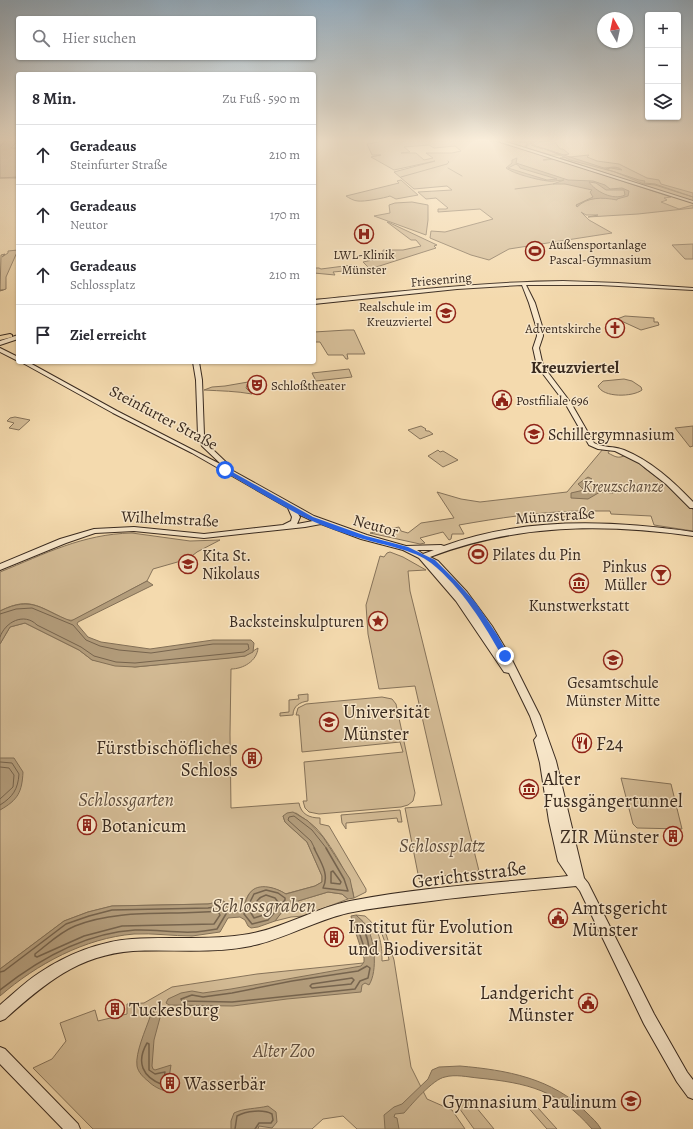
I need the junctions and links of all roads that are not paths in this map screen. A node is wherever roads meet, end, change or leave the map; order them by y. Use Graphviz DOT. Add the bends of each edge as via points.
graph roads {
  1 [pos="667,194"];
  2 [pos="693,202"];
  3 [pos="522,282"];
  4 [pos="693,288"];
  5 [pos="316,301"];
  6 [pos="16,336"];
  7 [pos="11,337"];
  8 [pos="0,339"];
  9 [pos="0,343"];
  10 [pos="0,346"];
  11 [pos="0,350"];
  12 [pos="9,350"];
  13 [pos="16,353"];
  14 [pos="16,358"];
  15 [pos="28,364"];
  16 [pos="35,364"];
  17 [pos="196,364"];
  18 [pos="201,435"];
  19 [pos="194,450"];
  20 [pos="226,466"];
  21 [pos="291,506"];
  22 [pos="693,506"];
  23 [pos="322,522"];
  24 [pos="280,528"];
  25 [pos="693,534"];
  26 [pos="447,546"];
  27 [pos="406,548"];
  28 [pos="422,557"];
  29 [pos="0,567"];
  30 [pos="442,570"];
  31 [pos="579,880"];
  32 [pos="0,1014"];
  33 [pos="0,1054"];
  34 [pos="693,1092"];
  35 [pos="73,1129"];
  1 -- 2 [label="main road"];
  3 -- 4 [label="main road, Friesenring" via="612,282"];
  3 -- 5 [label="main road, Friesenring"];
  3 -- 22 [label="main road" via="538,320 540,336 536,348 540,366 568,403 591,444 595,447 619,450 641,462 671,484"];
  6 -- 7 [label="main road"];
  7 -- 8 [label="main road"];
  7 -- 9 [label="main road"];
  7 -- 12 [label="main road" via="6,344"];
  10 -- 12 [label="main road"];
  11 -- 14 [label="main road"];
  12 -- 13 [label="main road"];
  15 -- 19 [label="main road, Steinfurter Straße" via="164,437"];
  16 -- 19 [label="main road, Steinfurter Straße"];
  17 -- 18 [label="main road"];
  18 -- 19 [label="main road"];
  18 -- 20 [label="main road" via="206,448"];
  19 -- 20 [label="main road, Steinfurter Straße"];
  19 -- 21 [label="main road, Steinfurter Straße"];
  20 -- 23 [label="main road, Steinfurter Straße" via="305,509"];
  21 -- 23 [label="main road, Steinfurter Straße"];
  21 -- 24 [label="main road" via="296,516 295,520"];
  23 -- 24 [label="main road, Wilhelmstraße"];
  23 -- 27 [label="main road, Neutor"];
  24 -- 29 [label="main road, Wilhelmstraße" via="204,536 126,529 88,533"];
  25 -- 26 [label="main road, Münzstraße" via="632,526 528,529 484,536"];
  26 -- 27 [label="main road"];
  26 -- 28 [label="main road, Münzstraße"];
  26 -- 30 [label="main road" via="439,557"];
  27 -- 28 [label="main road, Neutor"];
  28 -- 30 [label="main road" via="433,561"];
  28 -- 31 [label="main road" via="465,607 500,658 530,716 542,748 564,860"];
  30 -- 31 [label="main road" via="465,595 492,633 535,716 551,761"];
  31 -- 32 [label="main road, Gerichtsstraße" via="363,905 318,916 247,940 206,945 134,945 98,952 45,976"];
  31 -- 34 [label="main road" via="649,1019"];
  33 -- 35 [label="main road"];
}
